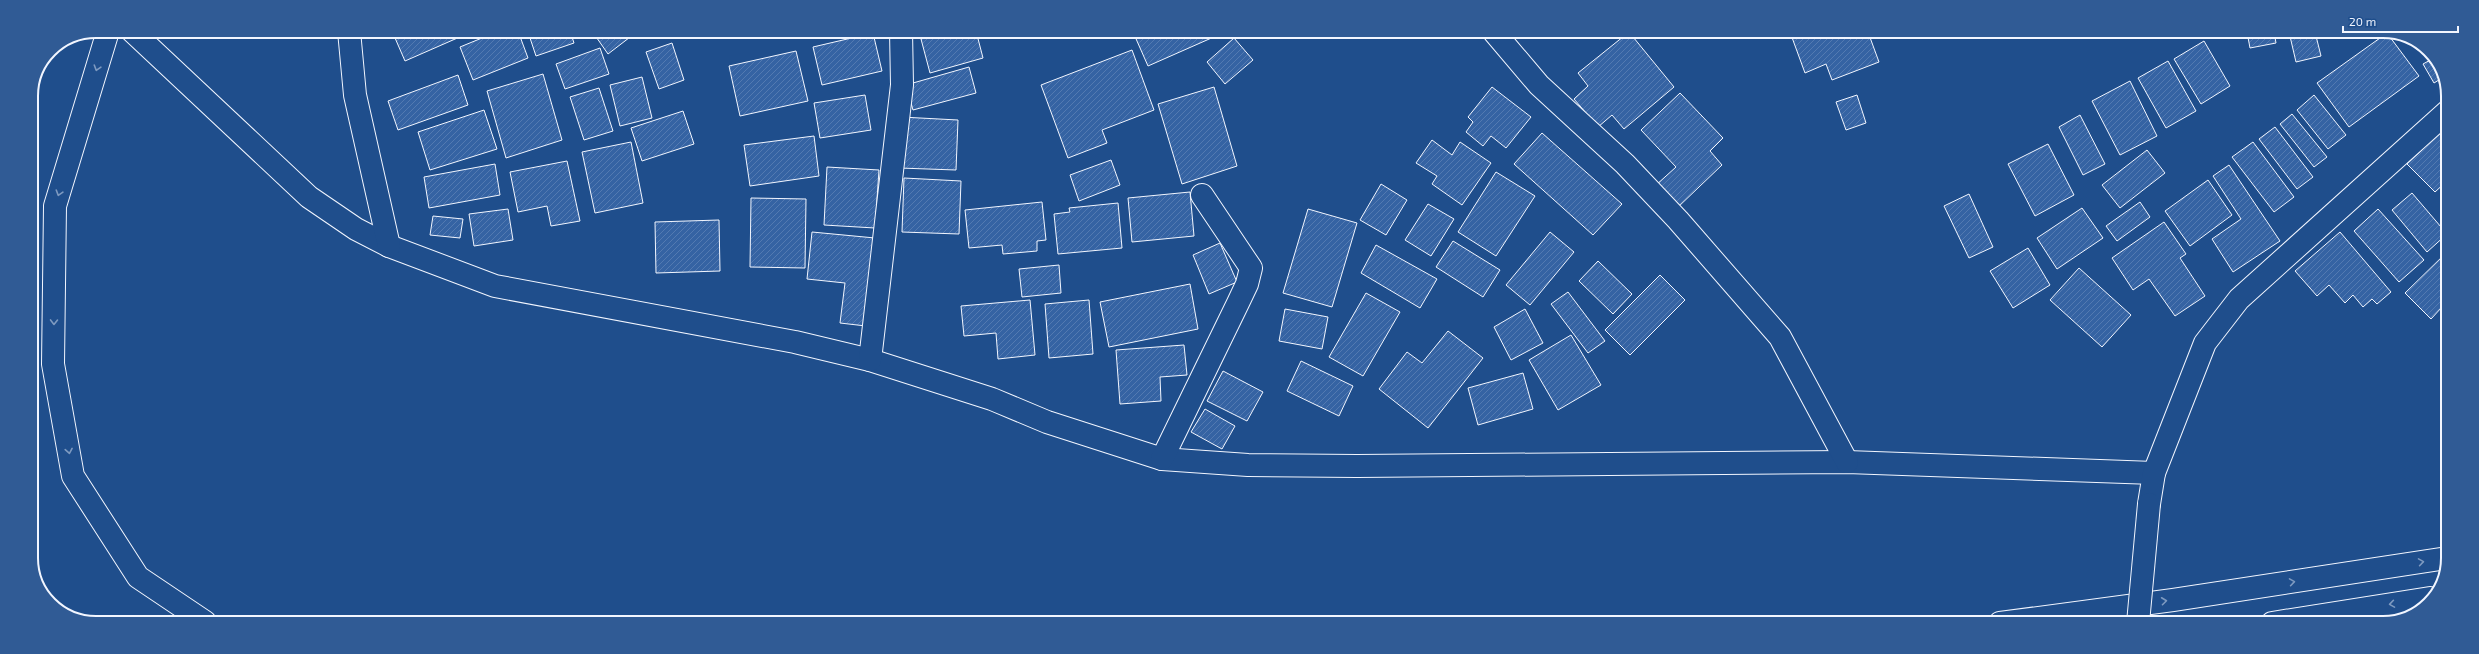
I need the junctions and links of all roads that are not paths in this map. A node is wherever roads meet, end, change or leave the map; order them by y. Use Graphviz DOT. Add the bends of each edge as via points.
graph roads {
  1 [pos="106,38"];
  2 [pos="139,38"];
  3 [pos="350,38"];
  4 [pos="900,38"];
  5 [pos="1499,38"];
  6 [pos="2441,117"];
  7 [pos="1202,194"];
  8 [pos="389,246"];
  9 [pos="870,360"];
  10 [pos="1162,459"];
  11 [pos="1847,462"];
  12 [pos="2154,473"];
  13 [pos="2441,559"];
  14 [pos="2424,599"];
  15 [pos="196,616"];
  16 [pos="2053,616"];
  17 [pos="2139,616"];
  18 [pos="2316,616"];
  1 -- 15 [label="main road, one-way" via="55,206 53,364 74,476 138,577"];
  2 -- 8 [label="main road" via="309,196 356,229"];
  3 -- 8 [label="main road" via="355,95"];
  4 -- 9 [label="main road" via="902,85"];
  5 -- 11 [label="main road" via="1539,85 1625,164 1678,220 1780,337"];
  6 -- 12 [label="main road" via="2239,299 2205,343"];
  7 -- 10 [label="main road" via="1251,268 1247,284"];
  8 -- 9 [label="main road" via="494,286 796,342"];
  9 -- 10 [label="main road" via="992,399 1047,422"];
  10 -- 11 [label="main road" via="1248,465 1350,466"];
  11 -- 12 [label="main road"];
  12 -- 17 [label="main road, bridge"];
  16 -- 13 [label="main road, one-way"];
  14 -- 18 [label="main road, one-way"];
}
